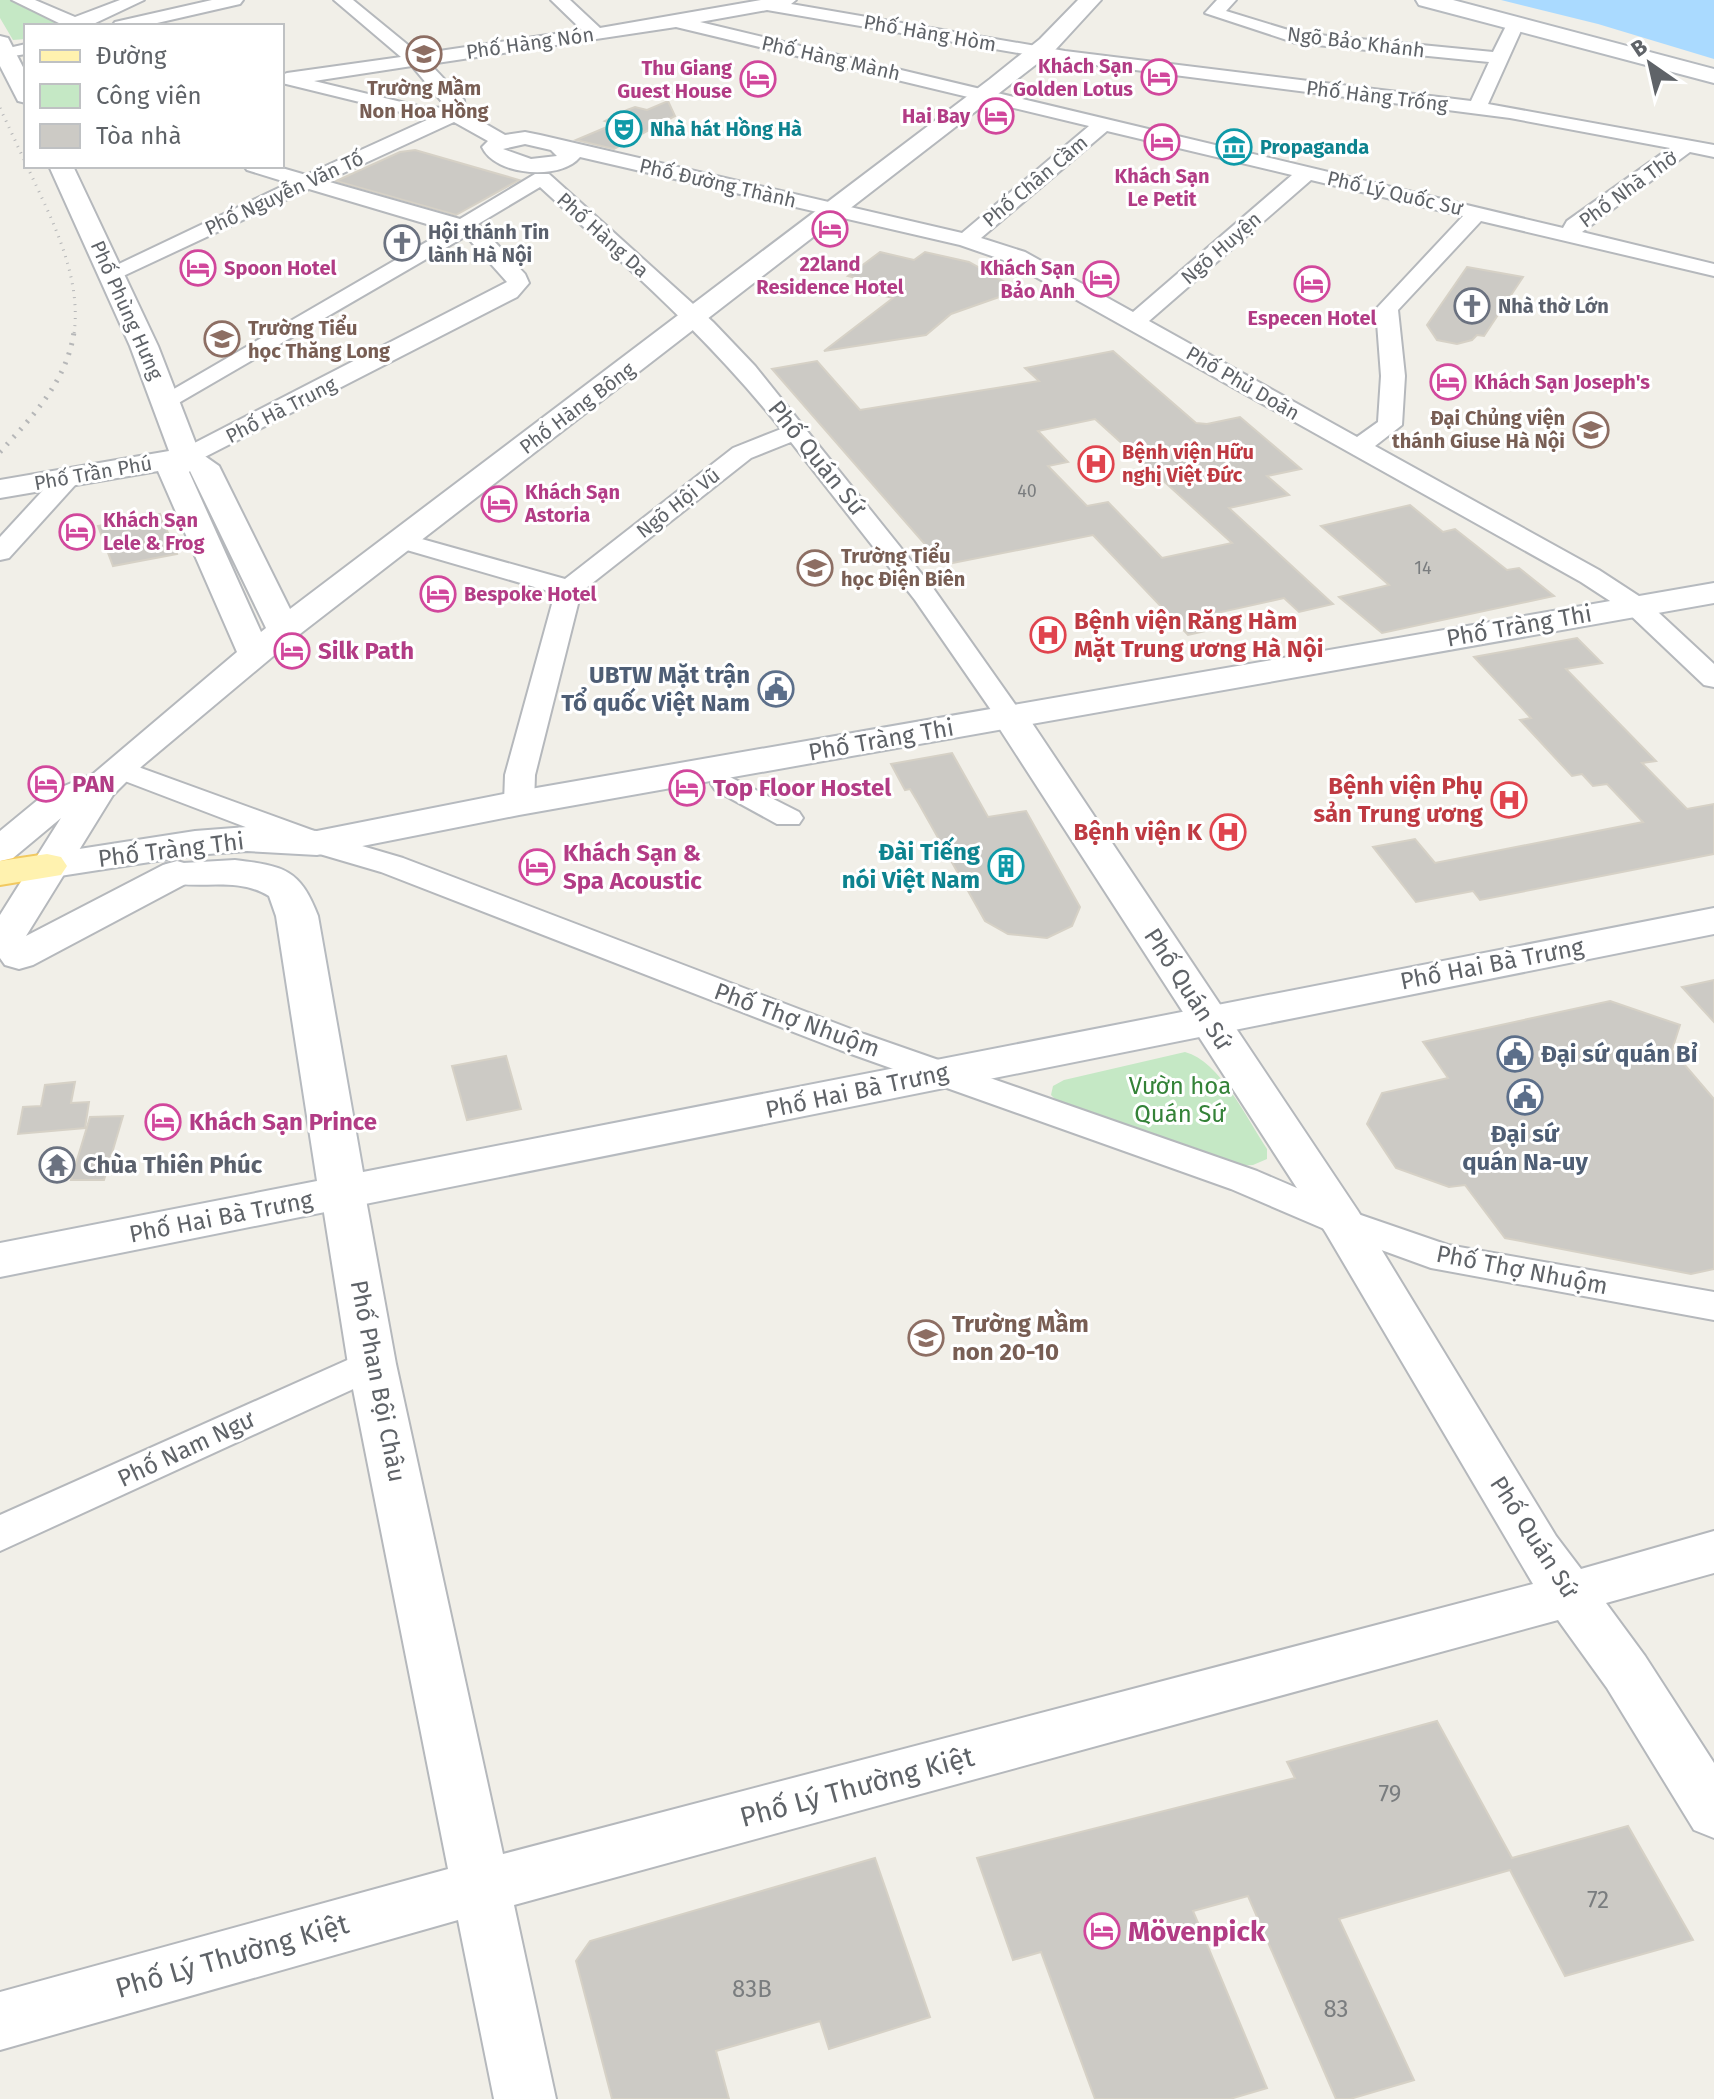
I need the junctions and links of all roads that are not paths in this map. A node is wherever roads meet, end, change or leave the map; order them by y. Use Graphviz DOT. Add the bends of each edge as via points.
graph roads {
  1 [pos="21,0"];
  2 [pos="135,0"];
  3 [pos="234,0"];
  4 [pos="343,0"];
  5 [pos="560,0"];
  6 [pos="1090,0"];
  7 [pos="1427,0"];
  8 [pos="780,3"];
  9 [pos="1221,6"];
  10 [pos="676,22"];
  11 [pos="75,24"];
  12 [pos="79,24"];
  13 [pos="130,24"];
  14 [pos="1515,24"];
  15 [pos="595,33"];
  16 [pos="11,49"];
  17 [pos="1039,52"];
  18 [pos="1501,58"];
  19 [pos="413,59"];
  20 [pos="1714,76"];
  21 [pos="284,79"];
  22 [pos="24,90"];
  23 [pos="985,94"];
  24 [pos="1477,108"];
  25 [pos="455,114"];
  26 [pos="1104,123"];
  27 [pos="1688,145"];
  28 [pos="1714,151"];
  29 [pos="62,168"];
  30 [pos="260,168"];
  31 [pos="1307,173"];
  32 [pos="306,182"];
  33 [pos="830,209"];
  34 [pos="1478,212"];
  35 [pos="468,226"];
  36 [pos="1571,234"];
  37 [pos="966,240"];
  38 [pos="1714,270"];
  39 [pos="113,272"];
  40 [pos="695,319"];
  41 [pos="1135,322"];
  42 [pos="167,400"];
  43 [pos="796,432"];
  44 [pos="1357,448"];
  45 [pos="186,457"];
  46 [pos="67,479"];
  47 [pos="0,489"];
  48 [pos="402,541"];
  49 [pos="0,552"];
  50 [pos="569,589"];
  51 [pos="1714,593"];
  52 [pos="1636,606"];
  53 [pos="284,630"];
  54 [pos="254,653"];
  55 [pos="1714,679"];
  56 [pos="1010,717"];
  57 [pos="113,774"];
  58 [pos="726,784"];
  59 [pos="519,803"];
  60 [pos="788,818"];
  61 [pos="317,843"];
  62 [pos="0,850"];
  63 [pos="177,873"];
  64 [pos="36,881"];
  65 [pos="1714,921"];
  66 [pos="6,956"];
  67 [pos="1207,1020"];
  68 [pos="946,1072"];
  69 [pos="343,1194"];
  70 [pos="1342,1222"];
  71 [pos="0,1260"];
  72 [pos="1714,1306"];
  73 [pos="372,1364"];
  74 [pos="0,1534"];
  75 [pos="1714,1552"];
  76 [pos="1570,1595"];
  77 [pos="1714,1812"];
  78 [pos="483,1886"];
  79 [pos="0,2021"];
  80 [pos="525,2099"];
  1 -- 11 [label="street"];
  2 -- 12 [label="street"];
  3 -- 13 [label="street"];
  4 -- 19 [label="street"];
  5 -- 15 [label="street"];
  6 -- 17 [label="street, Phố Hàng Bông"];
  7 -- 14 [label="main road"];
  8 -- 10 [label="street, Phố Hàng Nón"];
  8 -- 17 [label="street, Phố Hàng Hòm"];
  9 -- 18 [label="street, Ngõ Bảo Khánh" via="1296,38"];
  10 -- 15 [label="street, Phố Hàng Nón"];
  10 -- 23 [label="street, Phố Hàng Mành"];
  14 -- 18 [label="street"];
  14 -- 20 [label="main road"];
  15 -- 19 [label="street, Phố Hàng Nón"];
  16 -- 22 [label="street"];
  17 -- 23 [label="street, Phố Hàng Bông"];
  17 -- 24 [label="street, Phố Hàng Trống"];
  18 -- 24 [label="street"];
  19 -- 21 [label="street, Phố Hàng Nón"];
  19 -- 25 [label="street" via="457,104"];
  21 -- 25 [label="street" via="422,113"];
  23 -- 26 [label="street, Phố Lý Quốc Sư"];
  23 -- 33 [label="street, Phố Hàng Bông"];
  24 -- 27 [label="street, Phố Hàng Trống"];
  25 -- 32 [label="street, Phố Nguyễn Văn Tố"];
  25 -- 33 [label="street, Phố Đường Thành" via="502,141 492,147 494,152 533,166 570,157 558,146"];
  26 -- 31 [label="street, Phố Lý Quốc Sư"];
  26 -- 37 [label="street, Phố Chân Cầm"];
  27 -- 28 [label="street, Phố Hàng Trống"];
  27 -- 36 [label="street, Phố Nhà Thờ" via="1574,225"];
  29 -- 39 [label="street, Phố Phùng Hưng"];
  30 -- 32 [label="street"];
  31 -- 34 [label="street, Phố Lý Quốc Sư"];
  31 -- 41 [label="street, Ngõ Huyện"];
  32 -- 35 [label="street"];
  32 -- 39 [label="street, Phố Nguyễn Văn Tố"];
  33 -- 37 [label="street, Phố Phủ Doãn"];
  33 -- 40 [label="street, Phố Hàng Bông"];
  34 -- 36 [label="street, Phố Lý Quốc Sư"];
  34 -- 44 [label="street" via="1387,309 1393,376 1390,425"];
  35 -- 40 [label="street, Phố Hàng Da" via="542,178"];
  35 -- 42 [label="street, Phố Hàng Da"];
  35 -- 45 [label="street, Phố Hà Trung" via="514,274 518,283 509,292"];
  36 -- 38 [label="street, Phố Lý Quốc Sư"];
  37 -- 41 [label="street, Phố Phủ Doãn" via="1017,257"];
  39 -- 42 [label="street, Phố Phùng Hưng"];
  40 -- 43 [label="street, Phố Quán Sứ" via="747,371"];
  40 -- 48 [label="street, Phố Hàng Bông"];
  41 -- 44 [label="street, Phố Phủ Doãn"];
  42 -- 45 [label="street, Phố Phùng Hưng"];
  43 -- 50 [label="street, Ngõ Hội Vũ" via="742,453"];
  43 -- 56 [label="street, Phố Quán Sứ" via="924,594"];
  44 -- 52 [label="street, Phố Phủ Doãn"];
  45 -- 46 [label="street, Phố Trần Phú"];
  45 -- 53 [label="street, Phố Phùng Hưng" via="204,466"];
  45 -- 54 [label="street, Phố Phùng Hưng" via="173,471"];
  46 -- 47 [label="street, Phố Trần Phú"];
  46 -- 49 [label="street"];
  48 -- 50 [label="street"];
  48 -- 53 [label="street, Phố Hàng Bông"];
  50 -- 59 [label="street" via="520,775"];
  51 -- 52 [label="main road, Phố Tràng Thi"];
  52 -- 55 [label="street, Phố Phủ Doãn"];
  52 -- 56 [label="main road, Phố Tràng Thi"];
  53 -- 54 [label="street, Phố Hàng Bông"];
  54 -- 57 [label="street, Phố Hàng Bông"];
  56 -- 59 [label="main road, Phố Tràng Thi"];
  56 -- 67 [label="street, Phố Quán Sứ"];
  57 -- 61 [label="street, Phố Thợ Nhuộm"];
  57 -- 62 [label="street, Phố Hàng Bông" via="58,802"];
  57 -- 64 [label="street" via="124,786"];
  58 -- 60 [label="street"];
  59 -- 61 [label="main road, Phố Tràng Thi"];
  61 -- 64 [label="main road, Phố Tràng Thi" via="195,843"];
  61 -- 68 [label="street, Phố Thợ Nhuộm" via="392,865 852,1042"];
  63 -- 64 [label="main road, Phố Phan Bội Châu"];
  63 -- 66 [label="street"];
  63 -- 69 [label="main road, Phố Phan Bội Châu" via="237,870 262,875 287,889 297,916"];
  64 -- 66 [label="street"];
  65 -- 67 [label="main road, Phố Hai Bà Trưng"];
  67 -- 68 [label="main road, Phố Hai Bà Trưng"];
  67 -- 70 [label="street, Phố Quán Sứ"];
  68 -- 69 [label="main road, Phố Hai Bà Trưng"];
  68 -- 70 [label="street, Phố Thợ Nhuộm" via="1244,1180"];
  69 -- 71 [label="main road, Phố Hai Bà Trưng"];
  69 -- 73 [label="street, Phố Phan Bội Châu"];
  70 -- 72 [label="street, Phố Thợ Nhuộm" via="1444,1258"];
  70 -- 76 [label="street, Phố Quán Sứ" via="1538,1551"];
  73 -- 74 [label="street, Phố Nam Ngư"];
  73 -- 78 [label="street, Phố Phan Bội Châu"];
  75 -- 76 [label="street, Phố Lý Thường Kiệt"];
  76 -- 77 [label="street, Phố Quán Sứ" via="1626,1672"];
  76 -- 78 [label="street, Phố Lý Thường Kiệt"];
  78 -- 79 [label="street, Phố Lý Thường Kiệt"];
  78 -- 80 [label="street, Phố Phan Bội Châu"];
}
